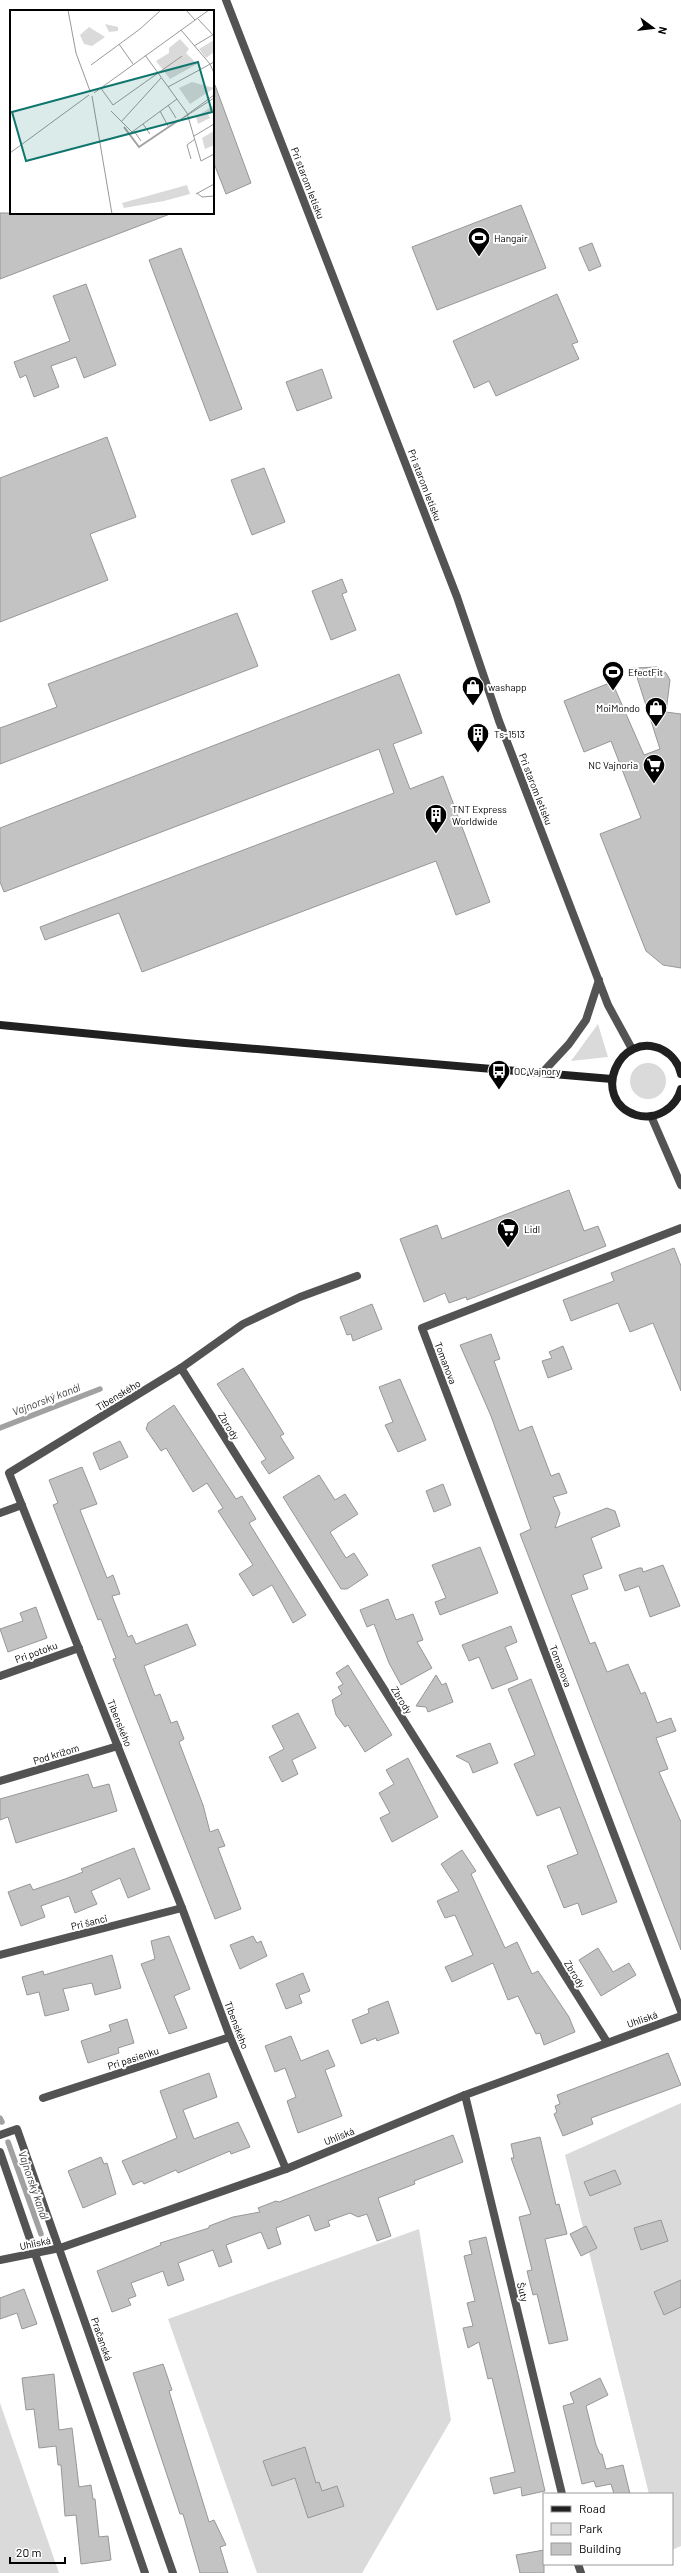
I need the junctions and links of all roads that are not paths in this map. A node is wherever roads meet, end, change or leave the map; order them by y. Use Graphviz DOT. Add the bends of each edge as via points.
graph roads {
  1 [pos="226,0"];
  2 [pos="599,980"];
  3 [pos="0,1025"];
  4 [pos="632,1050"];
  5 [pos="543,1072"];
  6 [pos="681,1074"];
  7 [pos="612,1079"];
  8 [pos="681,1089"];
  9 [pos="651,1116"];
  10 [pos="681,1185"];
  11 [pos="681,1228"];
  12 [pos="357,1276"];
  13 [pos="181,1368"];
  14 [pos="22,1505"];
  15 [pos="0,1513"];
  16 [pos="79,1648"];
  17 [pos="0,1676"];
  18 [pos="118,1746"];
  19 [pos="0,1781"];
  20 [pos="182,1908"];
  21 [pos="0,1955"];
  22 [pos="681,2011"];
  23 [pos="681,2016"];
  24 [pos="230,2037"];
  25 [pos="607,2042"];
  26 [pos="465,2095"];
  27 [pos="42,2098"];
  28 [pos="0,2135"];
  29 [pos="0,2152"];
  30 [pos="286,2169"];
  31 [pos="60,2248"];
  32 [pos="36,2253"];
  33 [pos="0,2260"];
  34 [pos="562,2493"];
  35 [pos="145,2573"];
  36 [pos="173,2573"];
  1 -- 2 [label="street, Pri starom letisku" via="457,597 499,721"];
  2 -- 4 [label="street, Pri starom letisku" via="608,1005"];
  2 -- 5 [label="street" via="586,1020 569,1044"];
  3 -- 5 [label="main road"];
  4 -- 6 [label="main road" via="647,1046 662,1050 673,1059"];
  4 -- 7 [label="main road" via="616,1065"];
  5 -- 7 [label="main road"];
  7 -- 9 [label="main road" via="614,1094 623,1107 636,1115"];
  8 -- 9 [label="main road" via="670,1108"];
  9 -- 10 [label="street"];
  11 -- 22 [label="street, Tomanova" via="422,1328"];
  12 -- 13 [label="street" via="300,1297 243,1324"];
  13 -- 14 [label="street, Tibenského" via="9,1473"];
  13 -- 25 [label="street, Zbrody"];
  14 -- 15 [label="street"];
  14 -- 16 [label="street, Tibenského"];
  16 -- 17 [label="street, Pri potoku"];
  16 -- 18 [label="street, Tibenského"];
  18 -- 19 [label="street, Pod krížom"];
  18 -- 20 [label="street, Tibenského"];
  20 -- 21 [label="street, Pri šanci"];
  20 -- 24 [label="street, Tibenského"];
  23 -- 25 [label="street, Uhliská"];
  24 -- 27 [label="street, Pri pasienku"];
  24 -- 30 [label="street, Tibenského"];
  25 -- 26 [label="street, Uhliská"];
  26 -- 30 [label="street, Uhliská"];
  26 -- 34 [label="street, Šuty"];
  28 -- 31 [label="street, Pračanská" via="17,2128"];
  29 -- 32 [label="street"];
  30 -- 31 [label="street, Uhliská"];
  31 -- 32 [label="street, Uhliská"];
  31 -- 36 [label="street, Pračanská"];
  32 -- 33 [label="street, Uhliská"];
  32 -- 35 [label="street"];
}
